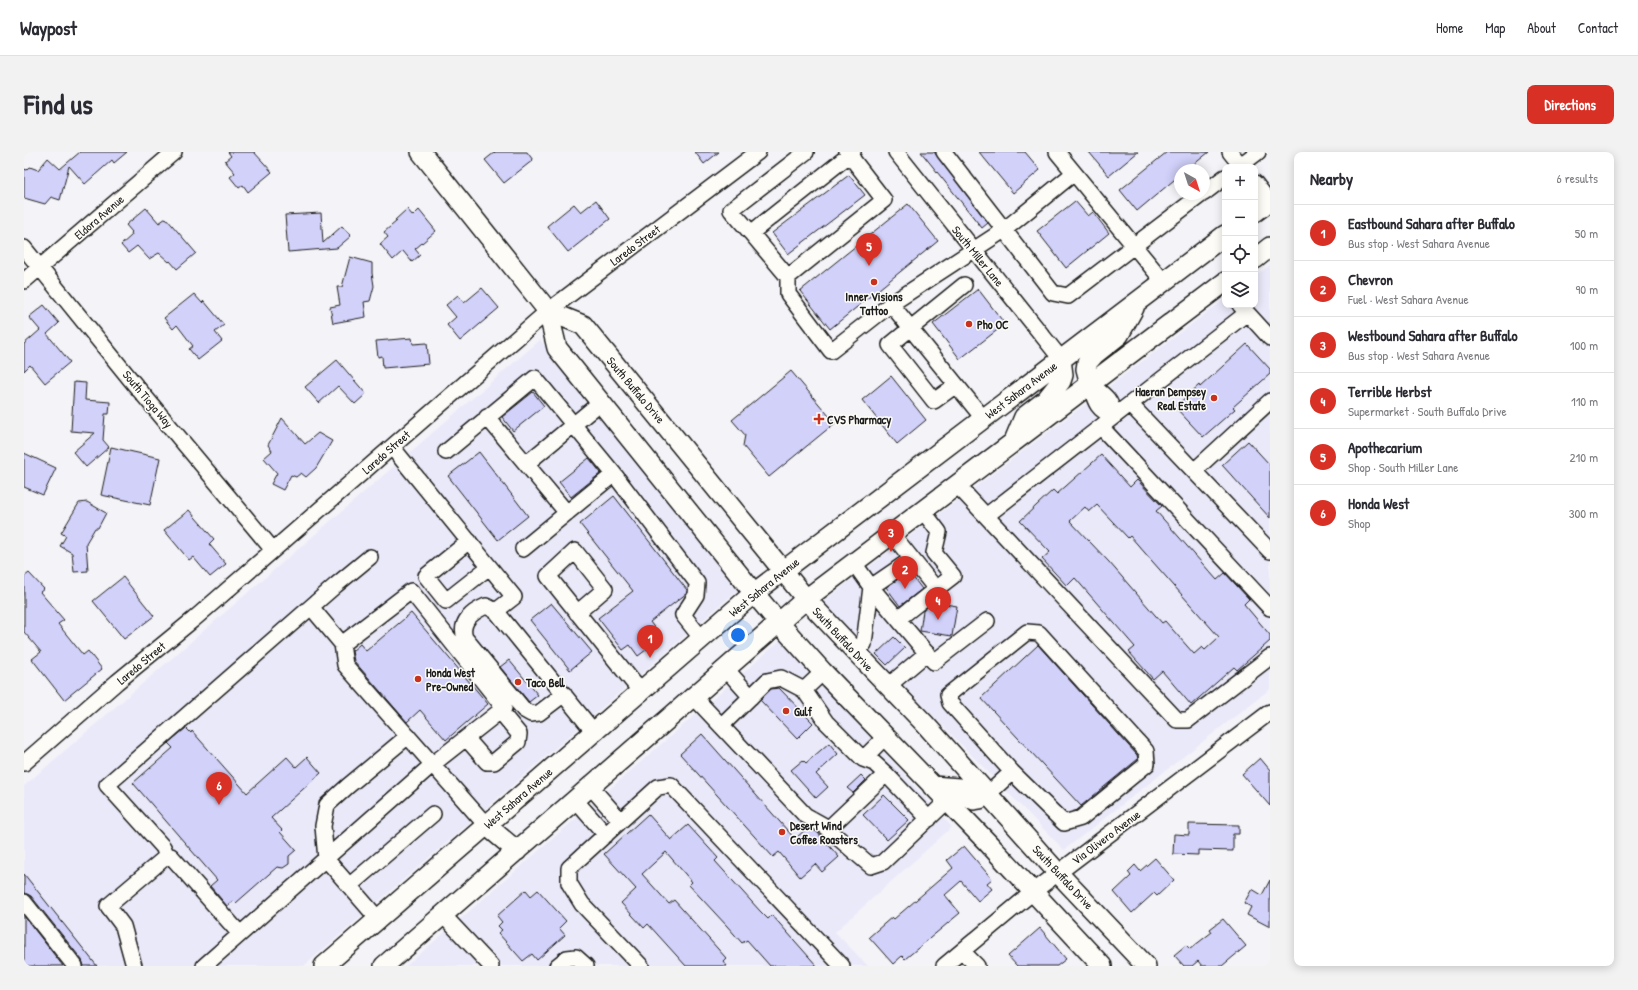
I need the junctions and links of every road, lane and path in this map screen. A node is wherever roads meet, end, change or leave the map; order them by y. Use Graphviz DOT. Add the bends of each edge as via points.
graph roads {
  1 [pos="174,152"];
  2 [pos="421,152"];
  3 [pos="758,152"];
  4 [pos="806,152"];
  5 [pos="896,152"];
  6 [pos="944,152"];
  7 [pos="1058,152"];
  8 [pos="1230,152"];
  9 [pos="1258,152"];
  10 [pos="850,153"];
  11 [pos="1239,164"];
  12 [pos="1243,164"];
  13 [pos="1074,173"];
  14 [pos="1222,179"];
  15 [pos="1210,188"];
  16 [pos="1258,189"];
  17 [pos="1194,200"];
  18 [pos="1266,204"];
  19 [pos="1004,230"];
  20 [pos="751,233"];
  21 [pos="1224,236"];
  22 [pos="1134,245"];
  23 [pos="1270,247"];
  24 [pos="24,248"];
  25 [pos="973,249"];
  26 [pos="1258,257"];
  27 [pos="40,268"];
  28 [pos="788,276"];
  29 [pos="24,281"];
  30 [pos="1163,281"];
  31 [pos="964,284"];
  32 [pos="1222,286"];
  33 [pos="1139,300"];
  34 [pos="891,304"];
  35 [pos="1243,309"];
  36 [pos="548,311"];
  37 [pos="911,329"];
  38 [pos="1270,338"];
  39 [pos="1061,359"];
  40 [pos="1090,384"];
  41 [pos="956,385"];
  42 [pos="601,402"];
  43 [pos="1270,402"];
  44 [pos="1130,404"];
  45 [pos="1114,416"];
  46 [pos="487,417"];
  47 [pos="983,418"];
  48 [pos="573,425"];
  49 [pos="1101,427"];
  50 [pos="1013,442"];
  51 [pos="392,447"];
  52 [pos="446,452"];
  53 [pos="526,464"];
  54 [pos="1194,471"];
  55 [pos="614,474"];
  56 [pos="957,485"];
  57 [pos="923,511"];
  58 [pos="567,513"];
  59 [pos="986,516"];
  60 [pos="892,534"];
  61 [pos="469,541"];
  62 [pos="523,549"];
  63 [pos="273,550"];
  64 [pos="1270,551"];
  65 [pos="370,557"];
  66 [pos="912,558"];
  67 [pos="854,563"];
  68 [pos="489,566"];
  69 [pos="783,571"];
  70 [pos="871,587"];
  71 [pos="936,589"];
  72 [pos="754,593"];
  73 [pos="806,599"];
  74 [pos="311,607"];
  75 [pos="1270,608"];
  76 [pos="496,611"];
  77 [pos="578,613"];
  78 [pos="898,619"];
  79 [pos="987,621"];
  80 [pos="779,623"];
  81 [pos="702,639"];
  82 [pos="342,644"];
  83 [pos="856,652"];
  84 [pos="927,653"];
  85 [pos="1270,657"];
  86 [pos="726,669"];
  87 [pos="823,672"];
  88 [pos="888,686"];
  89 [pos="804,690"];
  90 [pos="641,692"];
  91 [pos="564,694"];
  92 [pos="694,697"];
  93 [pos="751,697"];
  94 [pos="500,711"];
  95 [pos="1270,712"];
  96 [pos="721,726"];
  97 [pos="594,732"];
  98 [pos="408,736"];
  99 [pos="885,737"];
  100 [pos="466,738"];
  101 [pos="863,759"];
  102 [pos="24,763"];
  103 [pos="433,764"];
  104 [pos="1012,772"];
  105 [pos="886,774"];
  106 [pos="590,786"];
  107 [pos="932,786"];
  108 [pos="988,794"];
  109 [pos="575,800"];
  110 [pos="947,801"];
  111 [pos="433,814"];
  112 [pos="929,819"];
  113 [pos="621,821"];
  114 [pos="486,825"];
  115 [pos="828,829"];
  116 [pos="606,835"];
  117 [pos="517,851"];
  118 [pos="167,856"];
  119 [pos="326,859"];
  120 [pos="1058,873"];
  121 [pos="349,886"];
  122 [pos="1033,892"];
  123 [pos="24,902"];
  124 [pos="443,915"];
  125 [pos="378,919"];
  126 [pos="240,934"];
  127 [pos="962,951"];
  128 [pos="133,961"];
  129 [pos="75,966"];
  130 [pos="204,966"];
  131 [pos="324,966"];
  132 [pos="384,966"];
  133 [pos="491,966"];
  134 [pos="557,966"];
  135 [pos="586,966"];
  136 [pos="641,966"];
  137 [pos="842,966"];
  138 [pos="944,966"];
  139 [pos="977,966"];
  140 [pos="1102,966"];
  141 [pos="1146,966"];
  1 -- 27 [label="street, Eldora Avenue"];
  2 -- 36 [label="main road, South Buffalo Drive"];
  3 -- 36 [label="street, Laredo Street"];
  4 -- 20 [label="street" via="731,210"];
  5 -- 25 [label="street, South Miller Lane"];
  6 -- 19 [label="street"];
  7 -- 13 [label="street"];
  8 -- 11 [label="street"];
  9 -- 12 [label="street"];
  10 -- 20 [label="street"];
  10 -- 28 [label="street" via="884,200"];
  13 -- 19 [label="street"];
  13 -- 22 [label="street"];
  14 -- 15 [label="street"];
  16 -- 18 [label="street"];
  17 -- 22 [label="street"];
  19 -- 22 [label="street" via="1053,293 1068,296"];
  19 -- 25 [label="street"];
  20 -- 28 [label="street"];
  21 -- 30 [label="main road, West Sahara Avenue"];
  22 -- 30 [label="street"];
  23 -- 26 [label="main road"];
  24 -- 27 [label="street, South Tioga Way"];
  25 -- 34 [label="street"];
  25 -- 39 [label="street, South Miller Lane"];
  27 -- 29 [label="street, Eldora Avenue"];
  27 -- 63 [label="street, South Tioga Way"];
  28 -- 34 [label="street" via="788,294 830,351"];
  30 -- 33 [label="main road, West Sahara Avenue"];
  31 -- 37 [label="street"];
  32 -- 40 [label="main road"];
  33 -- 39 [label="main road, West Sahara Avenue"];
  33 -- 40 [label="main road" via="1119,335 1087,363"];
  34 -- 37 [label="street"];
  35 -- 38 [label="street"];
  35 -- 44 [label="street"];
  36 -- 42 [label="main road, South Buffalo Drive" via="557,348"];
  36 -- 51 [label="street, Laredo Street"];
  36 -- 69 [label="main road, South Buffalo Drive" via="583,325"];
  37 -- 41 [label="street"];
  37 -- 41 [label="street" via="890,345 934,401"];
  39 -- 47 [label="main road, West Sahara Avenue"];
  39 -- 50 [label="main road" via="1061,381 1046,400 1024,417"];
  40 -- 45 [label="street" via="1095,402 1104,412"];
  40 -- 50 [label="main road"];
  41 -- 47 [label="street"];
  42 -- 48 [label="street"];
  42 -- 72 [label="main road, South Buffalo Drive"];
  43 -- 54 [label="street"];
  44 -- 45 [label="street"];
  44 -- 54 [label="street"];
  45 -- 49 [label="street"];
  46 -- 48 [label="street" via="535,378"];
  46 -- 52 [label="street"];
  46 -- 53 [label="street"];
  47 -- 69 [label="main road, West Sahara Avenue"];
  48 -- 53 [label="street"];
  48 -- 55 [label="street"];
  49 -- 59 [label="street"];
  49 -- 75 [label="street"];
  50 -- 56 [label="main road"];
  51 -- 61 [label="street"];
  51 -- 63 [label="street, Laredo Street"];
  53 -- 58 [label="street"];
  54 -- 64 [label="street"];
  55 -- 58 [label="street"];
  55 -- 81 [label="street" via="698,583 696,595 683,615"];
  56 -- 57 [label="main road"];
  56 -- 59 [label="street"];
  57 -- 60 [label="main road"];
  57 -- 71 [label="street" via="939,532 934,554 953,576"];
  58 -- 62 [label="street"];
  59 -- 85 [label="street" via="1177,720 1188,720"];
  60 -- 66 [label="street"];
  60 -- 67 [label="main road"];
  61 -- 68 [label="street"];
  61 -- 68 [label="street" via="426,576 446,601"];
  63 -- 102 [label="street, Laredo Street"];
  65 -- 74 [label="street"];
  66 -- 70 [label="street"];
  66 -- 71 [label="street"];
  67 -- 70 [label="street"];
  67 -- 73 [label="main road"];
  68 -- 76 [label="street" via="514,597"];
  69 -- 72 [label="main road, West Sahara Avenue"];
  69 -- 73 [label="main road, South Buffalo Drive"];
  70 -- 78 [label="street"];
  70 -- 83 [label="street" via="864,644"];
  71 -- 78 [label="street"];
  72 -- 80 [label="main road, South Buffalo Drive"];
  72 -- 81 [label="main road, West Sahara Avenue"];
  73 -- 80 [label="main road"];
  73 -- 83 [label="main road, South Buffalo Drive"];
  74 -- 82 [label="street"];
  74 -- 118 [label="street" via="107,785 163,847"];
  76 -- 91 [label="street"];
  76 -- 91 [label="street" via="486,606 470,616 462,631 465,638 524,710 531,714 539,713"];
  77 -- 90 [label="street"];
  78 -- 84 [label="street"];
  79 -- 84 [label="street" via="934,662"];
  80 -- 86 [label="main road"];
  80 -- 87 [label="main road, South Buffalo Drive"];
  81 -- 90 [label="main road, West Sahara Avenue"];
  82 -- 94 [label="street" via="411,591 504,708"];
  82 -- 98 [label="street" via="345,665"];
  83 -- 88 [label="main road, South Buffalo Drive"];
  84 -- 88 [label="street"];
  86 -- 92 [label="main road"];
  86 -- 93 [label="street"];
  87 -- 89 [label="street"];
  87 -- 99 [label="main road, South Buffalo Drive"];
  88 -- 108 [label="main road, South Buffalo Drive"];
  89 -- 93 [label="street" via="780,678 767,681"];
  89 -- 101 [label="street" via="826,722"];
  90 -- 97 [label="main road, West Sahara Avenue"];
  91 -- 97 [label="street"];
  92 -- 96 [label="street"];
  92 -- 106 [label="main road"];
  93 -- 96 [label="street"];
  94 -- 100 [label="street"];
  94 -- 100 [label="street" via="519,734 518,742 494,762 488,762"];
  95 -- 120 [label="street, Via Olivero Avenue"];
  96 -- 115 [label="street" via="805,814"];
  97 -- 114 [label="main road, West Sahara Avenue"];
  98 -- 103 [label="street"];
  98 -- 119 [label="street" via="327,805 323,826"];
  99 -- 101 [label="street"];
  99 -- 107 [label="main road, South Buffalo Drive"];
  100 -- 103 [label="street"];
  101 -- 105 [label="street" via="874,763"];
  103 -- 114 [label="street"];
  103 -- 119 [label="street"];
  104 -- 104 [label="street" via="950,703 948,695 1027,632 1039,633 1146,751 1146,764 1081,818 1064,823"];
  104 -- 108 [label="street"];
  105 -- 112 [label="street"];
  105 -- 115 [label="street"];
  106 -- 109 [label="main road"];
  106 -- 113 [label="street"];
  107 -- 108 [label="main road" via="959,788 974,800"];
  107 -- 110 [label="main road, South Buffalo Drive"];
  108 -- 120 [label="main road, South Buffalo Drive"];
  109 -- 116 [label="street"];
  109 -- 117 [label="main road"];
  110 -- 112 [label="street"];
  110 -- 122 [label="main road, South Buffalo Drive"];
  111 -- 121 [label="street"];
  112 -- 115 [label="street" via="883,862 871,866"];
  113 -- 116 [label="street"];
  113 -- 137 [label="street" via="658,788 671,785"];
  114 -- 117 [label="main road"];
  114 -- 125 [label="main road, West Sahara Avenue"];
  116 -- 136 [label="street" via="569,868 569,883 582,904"];
  117 -- 124 [label="main road"];
  118 -- 126 [label="street" via="170,856"];
  118 -- 128 [label="street" via="108,906 122,926"];
  119 -- 121 [label="street"];
  119 -- 126 [label="street"];
  120 -- 122 [label="street, Via Olivero Avenue"];
  120 -- 141 [label="main road, South Buffalo Drive"];
  121 -- 125 [label="street"];
  122 -- 127 [label="street, Via Olivero Avenue"];
  122 -- 140 [label="main road, South Buffalo Drive"];
  123 -- 129 [label="street"];
  124 -- 132 [label="main road"];
  124 -- 133 [label="street"];
  125 -- 131 [label="main road, West Sahara Avenue"];
  126 -- 130 [label="street"];
  127 -- 138 [label="street, Via Olivero Avenue"];
  127 -- 139 [label="street"];
  134 -- 135 [label="street" via="567,958 576,957"];
}
